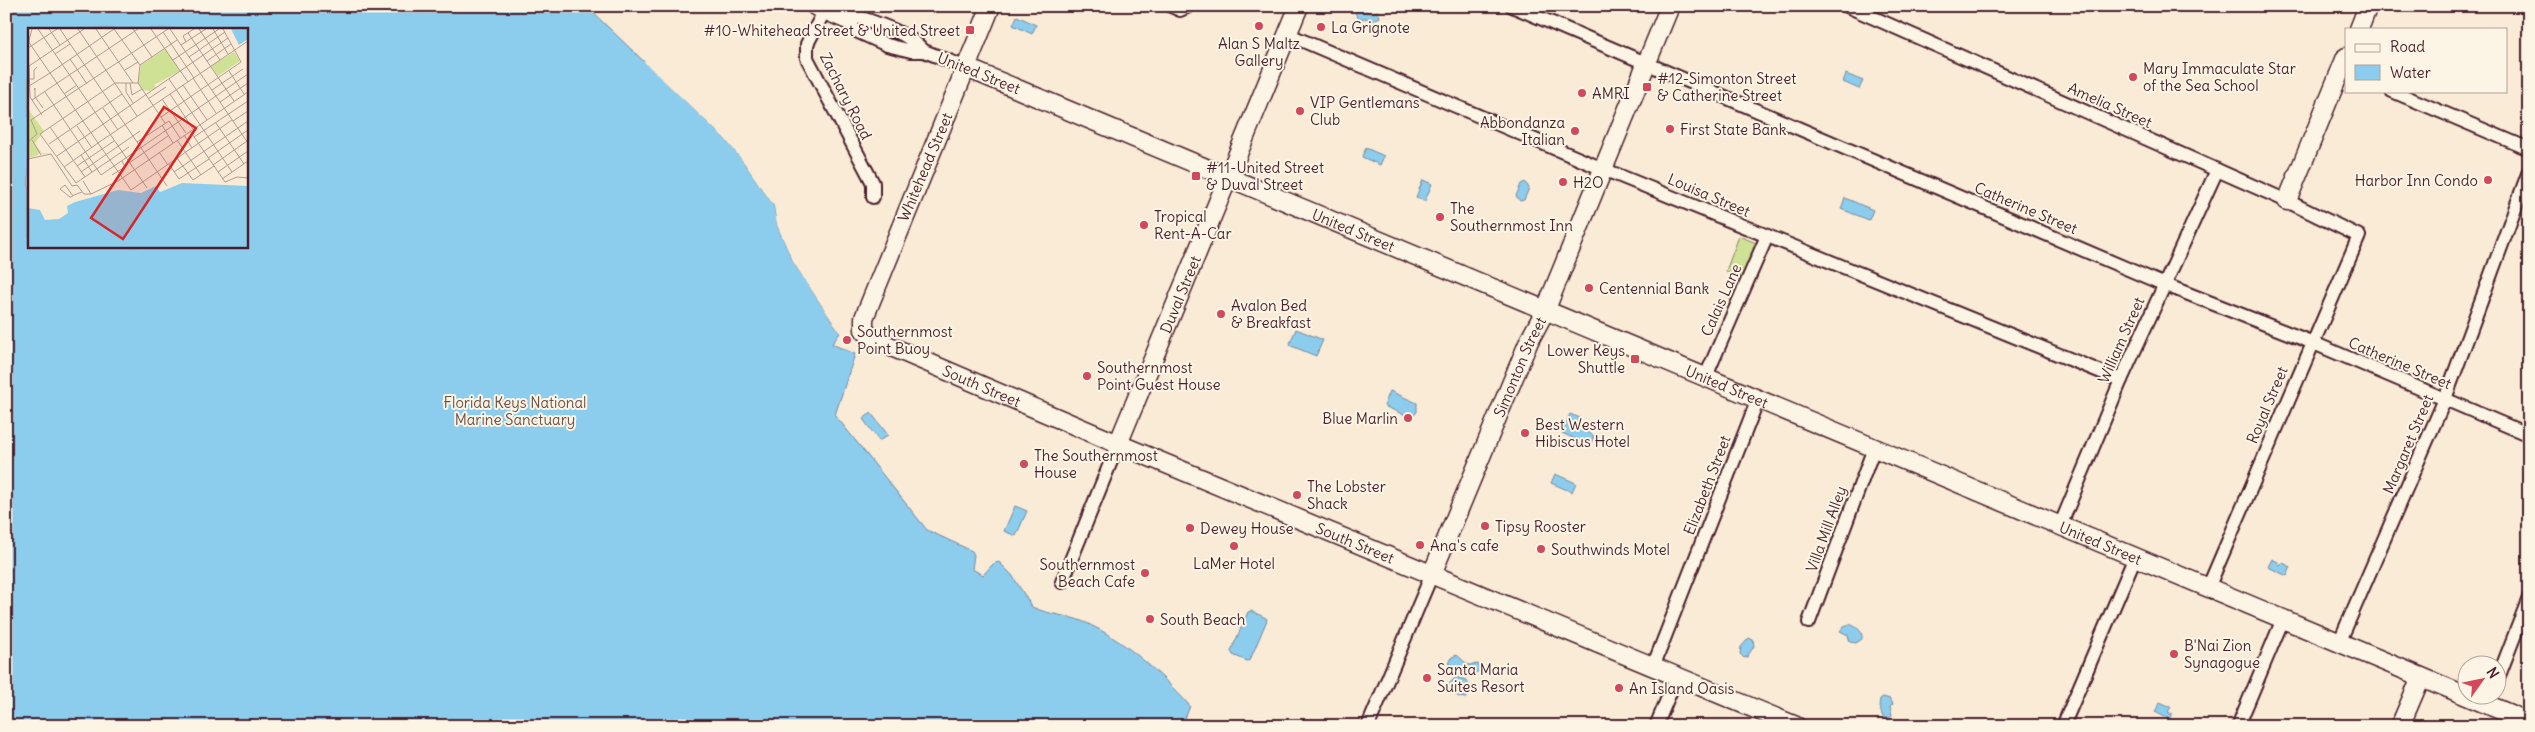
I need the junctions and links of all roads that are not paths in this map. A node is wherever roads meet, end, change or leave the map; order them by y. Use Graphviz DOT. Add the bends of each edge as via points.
graph roads {
  1 [pos="992,6"];
  2 [pos="1171,6"];
  3 [pos="1299,6"];
  4 [pos="1512,6"];
  5 [pos="1670,6"];
  6 [pos="1847,6"];
  7 [pos="2368,6"];
  8 [pos="1189,7"];
  9 [pos="826,9"];
  10 [pos="850,21"];
  11 [pos="2358,28"];
  12 [pos="1287,34"];
  13 [pos="1647,64"];
  14 [pos="2344,66"];
  15 [pos="967,68"];
  16 [pos="2394,92"];
  17 [pos="2529,149"];
  18 [pos="1603,169"];
  19 [pos="2217,170"];
  20 [pos="2529,171"];
  21 [pos="1230,177"];
  22 [pos="873,197"];
  23 [pos="2287,201"];
  24 [pos="1767,236"];
  25 [pos="2359,236"];
  26 [pos="2163,284"];
  27 [pos="1545,311"];
  28 [pos="864,330"];
  29 [pos="2311,342"];
  30 [pos="1706,376"];
  31 [pos="2121,380"];
  32 [pos="1758,399"];
  33 [pos="2445,399"];
  34 [pos="2529,435"];
  35 [pos="1118,444"];
  36 [pos="1874,448"];
  37 [pos="2060,526"];
  38 [pos="2135,557"];
  39 [pos="1432,574"];
  40 [pos="1062,582"];
  41 [pos="2208,588"];
  42 [pos="2529,598"];
  43 [pos="2283,619"];
  44 [pos="1809,622"];
  45 [pos="2339,642"];
  46 [pos="2507,654"];
  47 [pos="1653,667"];
  48 [pos="1677,676"];
  49 [pos="2421,677"];
  50 [pos="2458,690"];
  51 [pos="2496,704"];
  52 [pos="2529,722"];
  53 [pos="1368,726"];
  54 [pos="1656,726"];
  55 [pos="1796,726"];
  56 [pos="2063,726"];
  57 [pos="2238,726"];
  58 [pos="2400,726"];
  1 -- 15 [label="street, Whitehead Street"];
  2 -- 8 [label="street" via="1180,10"];
  3 -- 12 [label="street, Duval Street"];
  4 -- 13 [label="street, Catherine Street"];
  5 -- 13 [label="street, Simonton Street"];
  6 -- 19 [label="street, Amelia Street"];
  7 -- 11 [label="street"];
  9 -- 10 [label="street, United Street"];
  9 -- 22 [label="street, Zachary Road" via="807,44 807,58 873,183"];
  10 -- 15 [label="street, United Street" via="854,30 887,45 924,51"];
  12 -- 18 [label="street, Louisa Street"];
  12 -- 21 [label="street, Duval Street"];
  13 -- 18 [label="street, Simonton Street"];
  13 -- 26 [label="street, Catherine Street"];
  14 -- 23 [label="street"];
  15 -- 21 [label="street, United Street"];
  15 -- 28 [label="street, Whitehead Street" via="884,265 864,318"];
  16 -- 17 [label="street"];
  18 -- 24 [label="street, Louisa Street"];
  18 -- 27 [label="street, Simonton Street"];
  19 -- 23 [label="street, Amelia Street"];
  19 -- 26 [label="street, William Street"];
  20 -- 33 [label="street, Margaret Street"];
  21 -- 27 [label="street, United Street"];
  21 -- 35 [label="street, Duval Street"];
  23 -- 25 [label="street, Amelia Street"];
  24 -- 30 [label="street, Calais Lane"];
  24 -- 31 [label="street, Louisa Street"];
  25 -- 29 [label="street, Royal Street"];
  26 -- 29 [label="street, Catherine Street"];
  26 -- 31 [label="street, William Street"];
  27 -- 30 [label="street, United Street"];
  27 -- 39 [label="street, Simonton Street" via="1529,341"];
  28 -- 35 [label="street, South Street" via="873,339"];
  29 -- 33 [label="street, Catherine Street"];
  29 -- 41 [label="street, Royal Street"];
  30 -- 32 [label="street, United Street"];
  31 -- 37 [label="street, William Street"];
  32 -- 36 [label="street, United Street"];
  32 -- 47 [label="street, Elizabeth Street"];
  33 -- 34 [label="street, Catherine Street"];
  33 -- 45 [label="street, Margaret Street"];
  35 -- 39 [label="street, South Street"];
  35 -- 40 [label="street, Duval Street"];
  36 -- 37 [label="street, United Street"];
  36 -- 44 [label="street, Villa Mill Alley"];
  37 -- 38 [label="street, United Street"];
  38 -- 41 [label="street, United Street"];
  38 -- 56 [label="street"];
  39 -- 47 [label="street, South Street"];
  39 -- 53 [label="street, Simonton Street"];
  41 -- 43 [label="street, United Street"];
  42 -- 46 [label="street"];
  43 -- 45 [label="street, United Street"];
  43 -- 57 [label="street"];
  45 -- 49 [label="street, United Street"];
  47 -- 48 [label="street, South Street"];
  48 -- 54 [label="street"];
  48 -- 55 [label="street, South Street"];
  49 -- 50 [label="street, United Street"];
  49 -- 58 [label="street"];
  51 -- 52 [label="street, United Street"];
}
